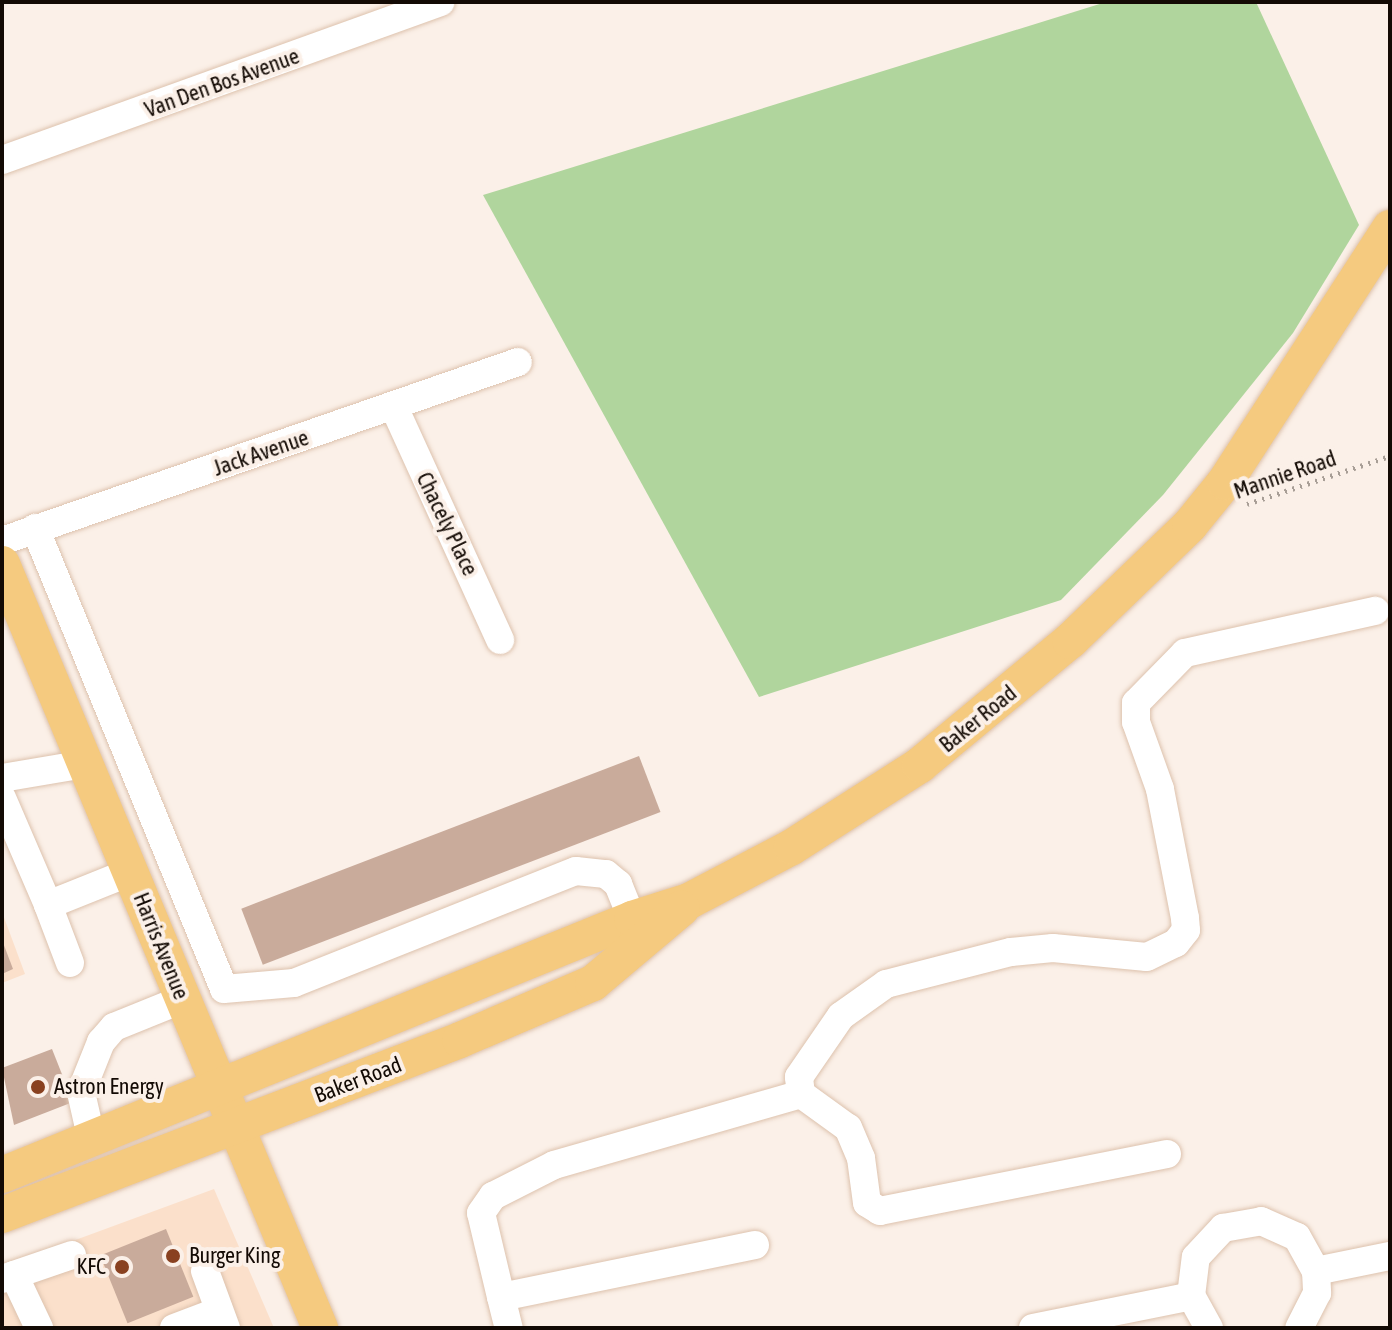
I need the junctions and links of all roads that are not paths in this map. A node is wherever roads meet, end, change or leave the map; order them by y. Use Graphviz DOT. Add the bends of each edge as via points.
graph roads {
  1 [pos="440,2"];
  2 [pos="2,160"];
  3 [pos="1390,228"];
  4 [pos="1390,276"];
  5 [pos="518,362"];
  6 [pos="394,407"];
  7 [pos="1229,496"];
  8 [pos="35,528"];
  9 [pos="2,541"];
  10 [pos="2,564"];
  11 [pos="1375,611"];
  12 [pos="500,640"];
  13 [pos="85,764"];
  14 [pos="2,778"];
  15 [pos="2,798"];
  16 [pos="130,872"];
  17 [pos="689,901"];
  18 [pos="48,905"];
  19 [pos="632,919"];
  20 [pos="70,963"];
  21 [pos="183,999"];
  22 [pos="223,1089"];
  23 [pos="801,1094"];
  24 [pos="240,1125"];
  25 [pos="92,1141"];
  26 [pos="1167,1154"];
  27 [pos="2,1174"];
  28 [pos="2,1215"];
  29 [pos="755,1245"];
  30 [pos="72,1255"];
  31 [pos="1390,1256"];
  32 [pos="205,1271"];
  33 [pos="1316,1271"];
  34 [pos="8,1277"];
  35 [pos="1191,1296"];
  36 [pos="501,1297"];
  37 [pos="222,1320"];
  38 [pos="39,1328"];
  39 [pos="174,1328"];
  40 [pos="320,1328"];
  41 [pos="509,1328"];
  42 [pos="1033,1328"];
  43 [pos="1209,1328"];
  44 [pos="1299,1328"];
  1 -- 2 [label="street, Van Den Bos Avenue"];
  3 -- 7 [label="main road, Baker Road"];
  4 -- 7 [label="main road, Baker Road" via="1316,388 1249,464"];
  5 -- 6 [label="street, Jack Avenue"];
  6 -- 8 [label="street, Jack Avenue"];
  6 -- 12 [label="street, Chacely Place"];
  7 -- 17 [label="main road, Baker Road" via="989,712 848,813"];
  8 -- 9 [label="street, Jack Avenue"];
  8 -- 19 [label="street" via="224,989 294,983 576,871 606,874 618,884"];
  10 -- 13 [label="main road, Harris Avenue"];
  11 -- 23 [label="street" via="1185,653 1136,703 1136,722 1160,789 1185,918 1186,930 1176,943 1147,957 1053,948 1011,952 886,984 857,1002 822,1038 799,1077"];
  13 -- 14 [label="street"];
  13 -- 16 [label="main road, Harris Avenue"];
  15 -- 18 [label="street"];
  16 -- 18 [label="street"];
  16 -- 21 [label="main road, Harris Avenue"];
  17 -- 19 [label="main road, Baker Road"];
  17 -- 24 [label="main road, Baker Road" via="593,983"];
  18 -- 20 [label="street"];
  19 -- 22 [label="main road, Baker Road"];
  21 -- 22 [label="main road, Harris Avenue"];
  21 -- 25 [label="street" via="114,1027 101,1042 81,1092"];
  22 -- 24 [label="main road, Harris Avenue"];
  22 -- 25 [label="main road, Baker Road"];
  23 -- 26 [label="street" via="848,1128 861,1158 867,1203 880,1211"];
  23 -- 36 [label="street" via="602,1148 493,1196 481,1217"];
  24 -- 28 [label="main road, Baker Road"];
  24 -- 40 [label="main road, Harris Avenue"];
  25 -- 27 [label="main road, Baker Road"];
  29 -- 36 [label="street"];
  30 -- 34 [label="street"];
  31 -- 33 [label="street"];
  32 -- 37 [label="street"];
  33 -- 35 [label="street" via="1297,1237 1280,1226 1242,1222 1223,1228 1202,1249 1191,1276"];
  33 -- 44 [label="street" via="1317,1293"];
  34 -- 38 [label="street"];
  35 -- 42 [label="street"];
  35 -- 43 [label="street"];
  36 -- 41 [label="street"];
  37 -- 39 [label="street"];
}
